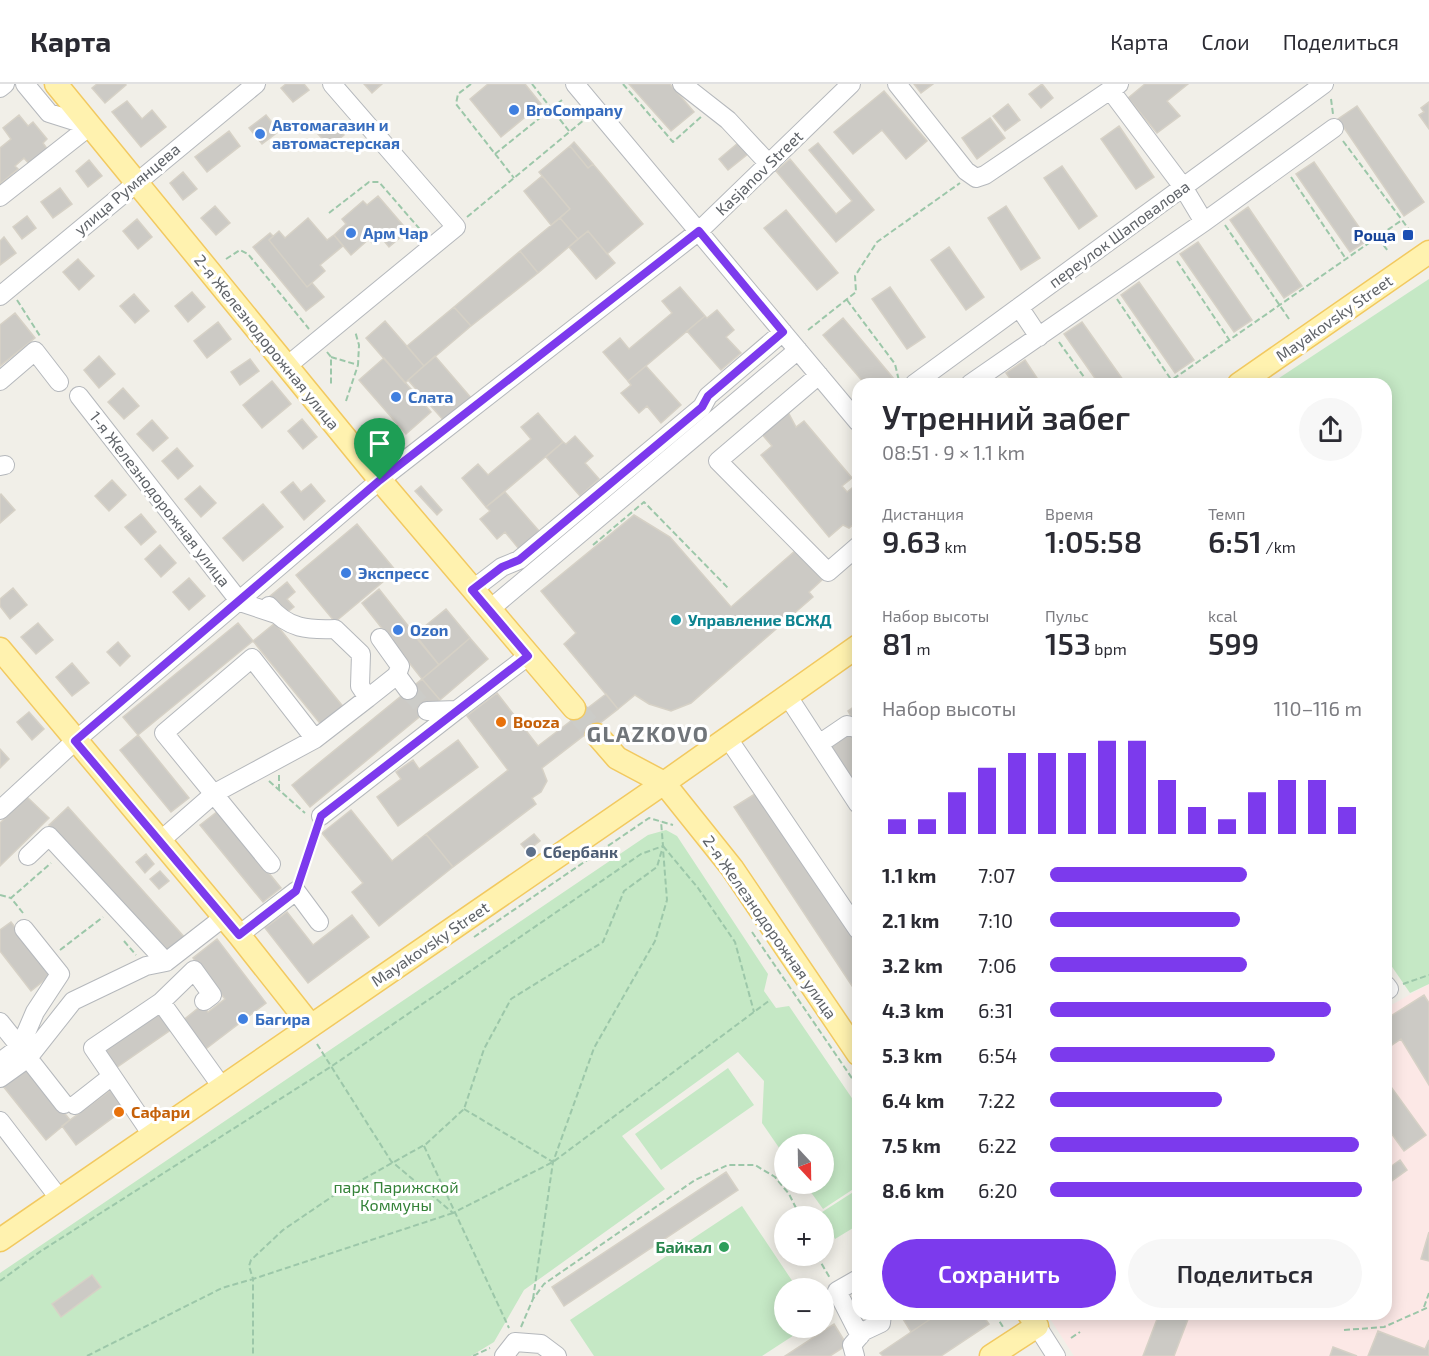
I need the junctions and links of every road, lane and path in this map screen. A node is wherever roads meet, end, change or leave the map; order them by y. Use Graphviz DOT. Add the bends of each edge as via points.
graph roads {
  1 [pos="5,84"];
  2 [pos="26,84"];
  3 [pos="56,84"];
  4 [pos="256,84"];
  5 [pos="332,84"];
  6 [pos="471,84"];
  7 [pos="532,84"];
  8 [pos="574,84"];
  9 [pos="623,84"];
  10 [pos="682,84"];
  11 [pos="851,84"];
  12 [pos="897,84"];
  13 [pos="1115,87"];
  14 [pos="0,88"];
  15 [pos="1327,89"];
  16 [pos="562,100"];
  17 [pos="711,108"];
  18 [pos="551,109"];
  19 [pos="596,109"];
  20 [pos="90,126"];
  21 [pos="1334,128"];
  22 [pos="569,132"];
  23 [pos="495,154"];
  24 [pos="769,164"];
  25 [pos="1283,165"];
  26 [pos="978,175"];
  27 [pos="514,178"];
  28 [pos="136,181"];
  29 [pos="1183,188"];
  30 [pos="0,197"];
  31 [pos="329,213"];
  32 [pos="1211,218"];
  33 [pos="1402,220"];
  34 [pos="456,227"];
  35 [pos="699,231"];
  36 [pos="1413,234"];
  37 [pos="1378,238"];
  38 [pos="434,245"];
  39 [pos="1167,248"];
  40 [pos="1388,252"];
  41 [pos="1429,252"];
  42 [pos="225,259"];
  43 [pos="1346,259"];
  44 [pos="3,288"];
  45 [pos="1110,288"];
  46 [pos="847,300"];
  47 [pos="1019,307"];
  48 [pos="1280,307"];
  49 [pos="1289,319"];
  50 [pos="354,328"];
  51 [pos="808,330"];
  52 [pos="783,332"];
  53 [pos="1045,333"];
  54 [pos="318,340"];
  55 [pos="1230,341"];
  56 [pos="798,350"];
  57 [pos="331,357"];
  58 [pos="358,365"];
  59 [pos="287,366"];
  60 [pos="819,375"];
  61 [pos="898,378"];
  62 [pos="922,378"];
  63 [pos="979,378"];
  64 [pos="1084,378"];
  65 [pos="1169,378"];
  66 [pos="1175,378"];
  67 [pos="1248,378"];
  68 [pos="0,381"];
  69 [pos="59,382"];
  70 [pos="332,384"];
  71 [pos="80,396"];
  72 [pos="346,401"];
  73 [pos="852,415"];
  74 [pos="380,480"];
  75 [pos="592,545"];
  76 [pos="852,551"];
  77 [pos="255,588"];
  78 [pos="729,589"];
  79 [pos="472,590"];
  80 [pos="240,602"];
  81 [pos="489,610"];
  82 [pos="276,614"];
  83 [pos="380,638"];
  84 [pos="0,649"];
  85 [pos="852,650"];
  86 [pos="528,656"];
  87 [pos="787,695"];
  88 [pos="368,698"];
  89 [pos="574,708"];
  90 [pos="457,710"];
  91 [pos="427,711"];
  92 [pos="852,727"];
  93 [pos="597,735"];
  94 [pos="728,736"];
  95 [pos="315,739"];
  96 [pos="75,741"];
  97 [pos="819,744"];
  98 [pos="256,770"];
  99 [pos="664,783"];
  100 [pos="214,793"];
  101 [pos="852,795"];
  102 [pos="0,810"];
  103 [pos="321,816"];
  104 [pos="661,821"];
  105 [pos="160,841"];
  106 [pos="663,846"];
  107 [pos="28,856"];
  108 [pos="54,860"];
  109 [pos="271,864"];
  110 [pos="296,891"];
  111 [pos="0,895"];
  112 [pos="11,898"];
  113 [pos="224,917"];
  114 [pos="852,921"];
  115 [pos="319,922"];
  116 [pos="25,923"];
  117 [pos="110,925"];
  118 [pos="748,925"];
  119 [pos="117,933"];
  120 [pos="239,935"];
  121 [pos="56,953"];
  122 [pos="166,962"];
  123 [pos="146,966"];
  124 [pos="1429,975"];
  125 [pos="1392,987"];
  126 [pos="770,1000"];
  127 [pos="204,1001"];
  128 [pos="160,1002"];
  129 [pos="754,1012"];
  130 [pos="0,1022"];
  131 [pos="314,1035"];
  132 [pos="852,1045"];
  133 [pos="24,1052"];
  134 [pos="0,1062"];
  135 [pos="332,1066"];
  136 [pos="112,1076"];
  137 [pos="0,1078"];
  138 [pos="852,1078"];
  139 [pos="222,1087"];
  140 [pos="464,1109"];
  141 [pos="0,1121"];
  142 [pos="152,1135"];
  143 [pos="424,1145"];
  144 [pos="391,1161"];
  145 [pos="554,1162"];
  146 [pos="59,1198"];
  147 [pos="795,1206"];
  148 [pos="453,1213"];
  149 [pos="0,1240"];
  150 [pos="823,1266"];
  151 [pos="253,1279"];
  152 [pos="0,1281"];
  153 [pos="852,1282"];
  154 [pos="837,1291"];
  155 [pos="1429,1293"];
  156 [pos="533,1299"];
  157 [pos="1424,1307"];
  158 [pos="1429,1307"];
  159 [pos="881,1320"];
  160 [pos="1033,1320"];
  161 [pos="1344,1330"];
  162 [pos="1080,1332"];
  163 [pos="860,1336"];
  164 [pos="1071,1338"];
  165 [pos="510,1349"];
  166 [pos="87,1356"];
  167 [pos="253,1356"];
  168 [pos="558,1356"];
  169 [pos="855,1356"];
  170 [pos="991,1356"];
  171 [pos="1056,1356"];
  1 -- 14 [label="street"];
  2 -- 20 [label="street" via="49,113"];
  3 -- 20 [label="main road, 2-я Железнодорожная улица"];
  4 -- 28 [label="street, улица Румянцева"];
  5 -- 34 [label="street"];
  6 -- 23 [label="path" via="458,94 456,104"];
  7 -- 18 [label="path"];
  8 -- 19 [label="street"];
  9 -- 17 [label="path" via="673,142"];
  10 -- 17 [label="street"];
  11 -- 24 [label="street, Kasjanov Street"];
  12 -- 26 [label="street"];
  13 -- 26 [label="street"];
  13 -- 29 [label="street"];
  15 -- 21 [label="path"];
  15 -- 29 [label="street, переулок Шаповалова"];
  16 -- 18 [label="path"];
  17 -- 24 [label="street" via="728,120"];
  18 -- 22 [label="path"];
  18 -- 23 [label="path"];
  19 -- 22 [label="path"];
  19 -- 35 [label="street"];
  20 -- 28 [label="main road, 2-я Железнодорожная улица"];
  20 -- 30 [label="street"];
  21 -- 25 [label="street"];
  21 -- 33 [label="path"];
  22 -- 27 [label="path"];
  23 -- 27 [label="path"];
  24 -- 35 [label="street, Kasjanov Street"];
  25 -- 32 [label="street"];
  25 -- 43 [label="path"];
  26 -- 46 [label="path" via="877,242 855,276 856,292"];
  27 -- 34 [label="path"];
  28 -- 44 [label="street, улица Румянцева"];
  28 -- 59 [label="main road, 2-я Железнодорожная улица"];
  29 -- 32 [label="street"];
  29 -- 47 [label="street, переулок Шаповалова"];
  31 -- 38 [label="path" via="369,183 379,182"];
  32 -- 39 [label="street"];
  32 -- 48 [label="path"];
  33 -- 36 [label="path"];
  33 -- 37 [label="path"];
  34 -- 38 [label="street"];
  35 -- 52 [label="street"];
  35 -- 74 [label="street, Kasjanov Street"];
  37 -- 40 [label="path"];
  37 -- 43 [label="path"];
  38 -- 54 [label="street"];
  39 -- 45 [label="street"];
  39 -- 55 [label="path"];
  41 -- 67 [label="main road, Mayakovsky Street"];
  42 -- 54 [label="path" via="240,249 248,254"];
  43 -- 48 [label="path"];
  45 -- 53 [label="street"];
  45 -- 65 [label="path"];
  46 -- 51 [label="path"];
  46 -- 61 [label="path" via="895,364"];
  47 -- 53 [label="street"];
  47 -- 62 [label="street, переулок Шаповалова"];
  48 -- 49 [label="path"];
  48 -- 55 [label="path"];
  50 -- 58 [label="path" via="359,345"];
  52 -- 56 [label="street"];
  52 -- 79 [label="street" via="708,396 702,407 519,560 502,567"];
  53 -- 63 [label="street"];
  53 -- 64 [label="path"];
  54 -- 57 [label="path"];
  54 -- 59 [label="street"];
  55 -- 66 [label="path"];
  56 -- 60 [label="street"];
  56 -- 81 [label="street"];
  57 -- 58 [label="path"];
  57 -- 70 [label="path"];
  58 -- 72 [label="path"];
  59 -- 74 [label="main road, 2-я Железнодорожная улица"];
  60 -- 73 [label="street"];
  60 -- 76 [label="street" via="718,461 828,572"];
  68 -- 69 [label="street" via="35,351"];
  71 -- 80 [label="street, 1-я Железнодорожная улица"];
  74 -- 77 [label="street, Kasjanov Street"];
  74 -- 79 [label="main road, 2-я Железнодорожная улица"];
  75 -- 78 [label="path" via="644,502"];
  77 -- 80 [label="street, Kasjanov Street"];
  77 -- 82 [label="street"];
  79 -- 81 [label="main road, 2-я Железнодорожная улица"];
  80 -- 82 [label="street"];
  80 -- 96 [label="street, Kasjanov Street"];
  81 -- 86 [label="main road, 2-я Железнодорожная улица"];
  82 -- 88 [label="street" via="304,630 335,629 361,654 360,686"];
  83 -- 88 [label="street" via="400,666 403,683"];
  84 -- 96 [label="main road"];
  85 -- 87 [label="main road, Mayakovsky Street"];
  86 -- 89 [label="main road, 2-я Железнодорожная улица"];
  86 -- 90 [label="street"];
  87 -- 94 [label="main road, Mayakovsky Street"];
  87 -- 97 [label="street"];
  88 -- 95 [label="street"];
  90 -- 91 [label="street"];
  90 -- 103 [label="street"];
  92 -- 97 [label="street" via="847,725"];
  93 -- 99 [label="main road, 2-я Железнодорожная улица" via="617,758"];
  94 -- 99 [label="main road, Mayakovsky Street"];
  94 -- 114 [label="street"];
  95 -- 98 [label="street"];
  95 -- 100 [label="street" via="252,658 164,733"];
  96 -- 102 [label="street, Kasjanov Street"];
  96 -- 105 [label="main road"];
  97 -- 101 [label="street"];
  98 -- 100 [label="street"];
  98 -- 103 [label="path" via="308,815"];
  99 -- 131 [label="main road, Mayakovsky Street"];
  99 -- 132 [label="main road, 2-я Железнодорожная улица" via="732,868"];
  100 -- 105 [label="street"];
  100 -- 109 [label="street"];
  103 -- 110 [label="path"];
  104 -- 106 [label="path"];
  105 -- 113 [label="main road"];
  106 -- 129 [label="path" via="735,942"];
  106 -- 135 [label="path" via="641,854"];
  106 -- 140 [label="path" via="657,867 624,891 603,942 511,999 484,1049"];
  106 -- 145 [label="path" via="668,900 655,941 594,1048"];
  107 -- 122 [label="street" via="49,836"];
  108 -- 112 [label="path"];
  110 -- 115 [label="street"];
  110 -- 120 [label="street"];
  111 -- 112 [label="path"];
  112 -- 116 [label="path"];
  113 -- 120 [label="main road"];
  113 -- 122 [label="street"];
  116 -- 133 [label="street" via="60,974 35,1012"];
  117 -- 121 [label="path" via="103,917"];
  118 -- 138 [label="path"];
  119 -- 123 [label="path"];
  120 -- 131 [label="main road"];
  122 -- 123 [label="street"];
  123 -- 133 [label="street" via="73,1001"];
  124 -- 125 [label="path"];
  126 -- 129 [label="path"];
  127 -- 128 [label="street" via="212,995 194,970"];
  128 -- 136 [label="street" via="93,1048"];
  128 -- 139 [label="street"];
  129 -- 145 [label="path"];
  130 -- 133 [label="street"];
  131 -- 135 [label="path"];
  131 -- 139 [label="main road, Mayakovsky Street"];
  133 -- 134 [label="street"];
  133 -- 136 [label="street" via="69,1105"];
  133 -- 137 [label="street"];
  135 -- 144 [label="path"];
  135 -- 152 [label="path"];
  136 -- 142 [label="street"];
  139 -- 142 [label="main road, Mayakovsky Street"];
  140 -- 143 [label="path"];
  140 -- 145 [label="path"];
  141 -- 146 [label="street"];
  142 -- 146 [label="main road, Mayakovsky Street"];
  143 -- 144 [label="path"];
  143 -- 148 [label="path"];
  144 -- 148 [label="path"];
  144 -- 151 [label="path" via="283,1230 251,1260"];
  145 -- 148 [label="path"];
  145 -- 156 [label="path"];
  146 -- 149 [label="main road, Mayakovsky Street"];
  147 -- 156 [label="path" via="775,1177 754,1165 728,1165 695,1180 544,1284"];
  148 -- 151 [label="path"];
  148 -- 165 [label="path"];
  150 -- 154 [label="path"];
  151 -- 166 [label="path" via="222,1288"];
  151 -- 167 [label="path"];
  153 -- 154 [label="street"];
  154 -- 163 [label="street"];
  155 -- 157 [label="path"];
  156 -- 165 [label="path"];
  157 -- 158 [label="path"];
  157 -- 161 [label="path" via="1384,1327"];
  159 -- 163 [label="street"];
  160 -- 170 [label="main road"];
  160 -- 171 [label="street"];
  162 -- 164 [label="path"];
  163 -- 169 [label="street" via="852,1345"];
  165 -- 168 [label="street" via="541,1344"];
}
